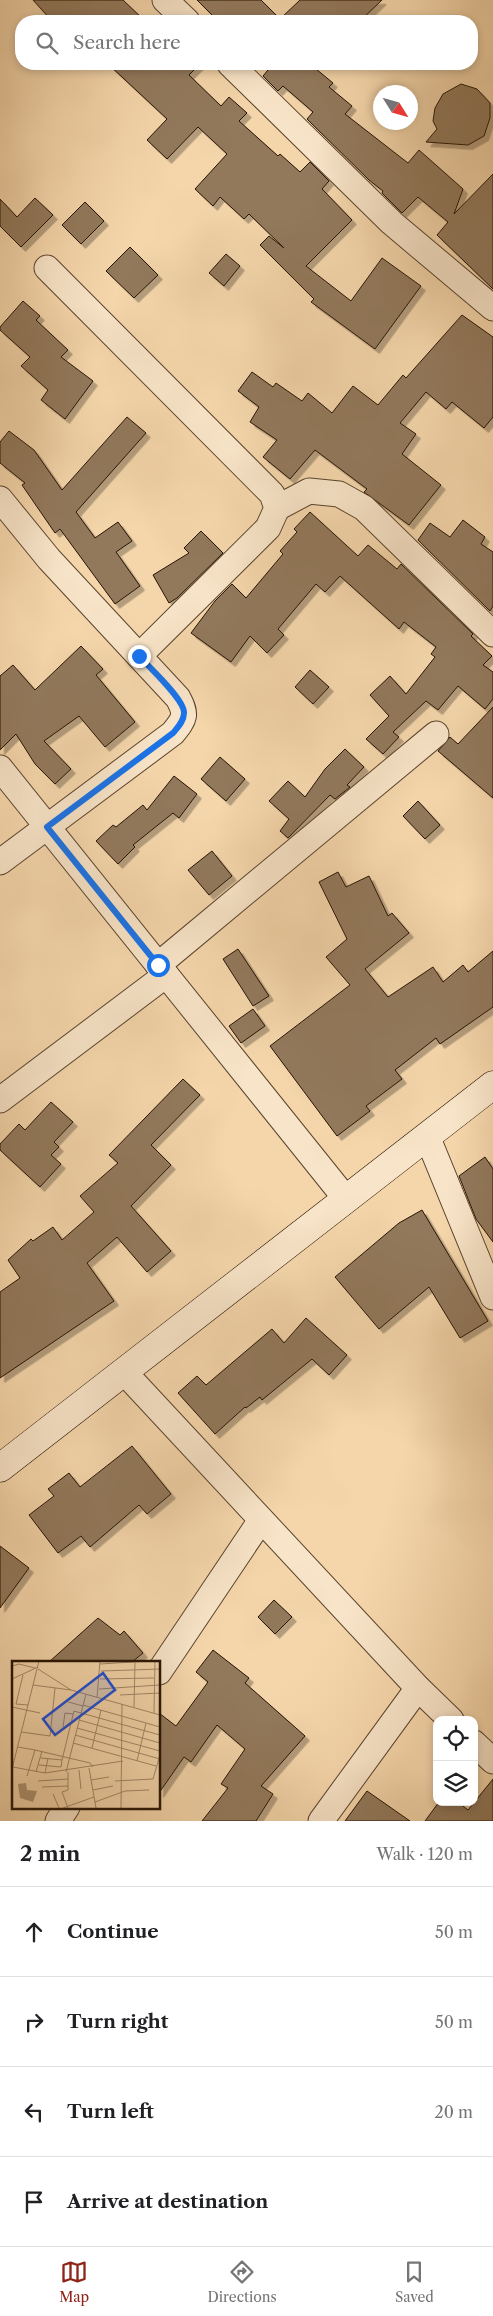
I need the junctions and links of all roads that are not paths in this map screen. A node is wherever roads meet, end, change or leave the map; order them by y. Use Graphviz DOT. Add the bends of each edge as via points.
graph roads {
  1 [pos="165,0"];
  2 [pos="181,15"];
  3 [pos="236,70"];
  4 [pos="47,268"];
  5 [pos="493,308"];
  6 [pos="0,499"];
  7 [pos="277,508"];
  8 [pos="493,634"];
  9 [pos="139,656"];
  10 [pos="436,734"];
  11 [pos="0,768"];
  12 [pos="47,827"];
  13 [pos="0,862"];
  14 [pos="162,970"];
  15 [pos="493,1085"];
  16 [pos="0,1100"];
  17 [pos="427,1136"];
  18 [pos="346,1199"];
  19 [pos="493,1297"];
  20 [pos="124,1372"];
  21 [pos="0,1468"];
  22 [pos="261,1520"];
  23 [pos="160,1671"];
  24 [pos="418,1688"];
  25 [pos="447,1716"];
  26 [pos="478,1747"];
  27 [pos="493,1761"];
  28 [pos="66,1808"];
  29 [pos="58,1821"];
  30 [pos="321,1821"];
  1 -- 2 [label="street"];
  3 -- 5 [label="street" via="392,223"];
  4 -- 7 [label="street" via="272,494"];
  6 -- 9 [label="street" via="48,559"];
  7 -- 8 [label="street" via="309,491 339,494 364,508"];
  7 -- 9 [label="street" via="268,528"];
  9 -- 12 [label="street" via="178,698 185,711 183,720 173,733"];
  10 -- 14 [label="street"];
  11 -- 12 [label="street"];
  12 -- 13 [label="street"];
  12 -- 14 [label="street"];
  14 -- 16 [label="street"];
  14 -- 18 [label="street"];
  15 -- 17 [label="main road"];
  17 -- 18 [label="main road"];
  17 -- 19 [label="street"];
  18 -- 20 [label="main road"];
  20 -- 21 [label="main road"];
  20 -- 22 [label="street"];
  22 -- 23 [label="street"];
  22 -- 24 [label="street"];
  24 -- 25 [label="street"];
  24 -- 30 [label="street"];
  26 -- 27 [label="street"];
  28 -- 29 [label="street"];
}
